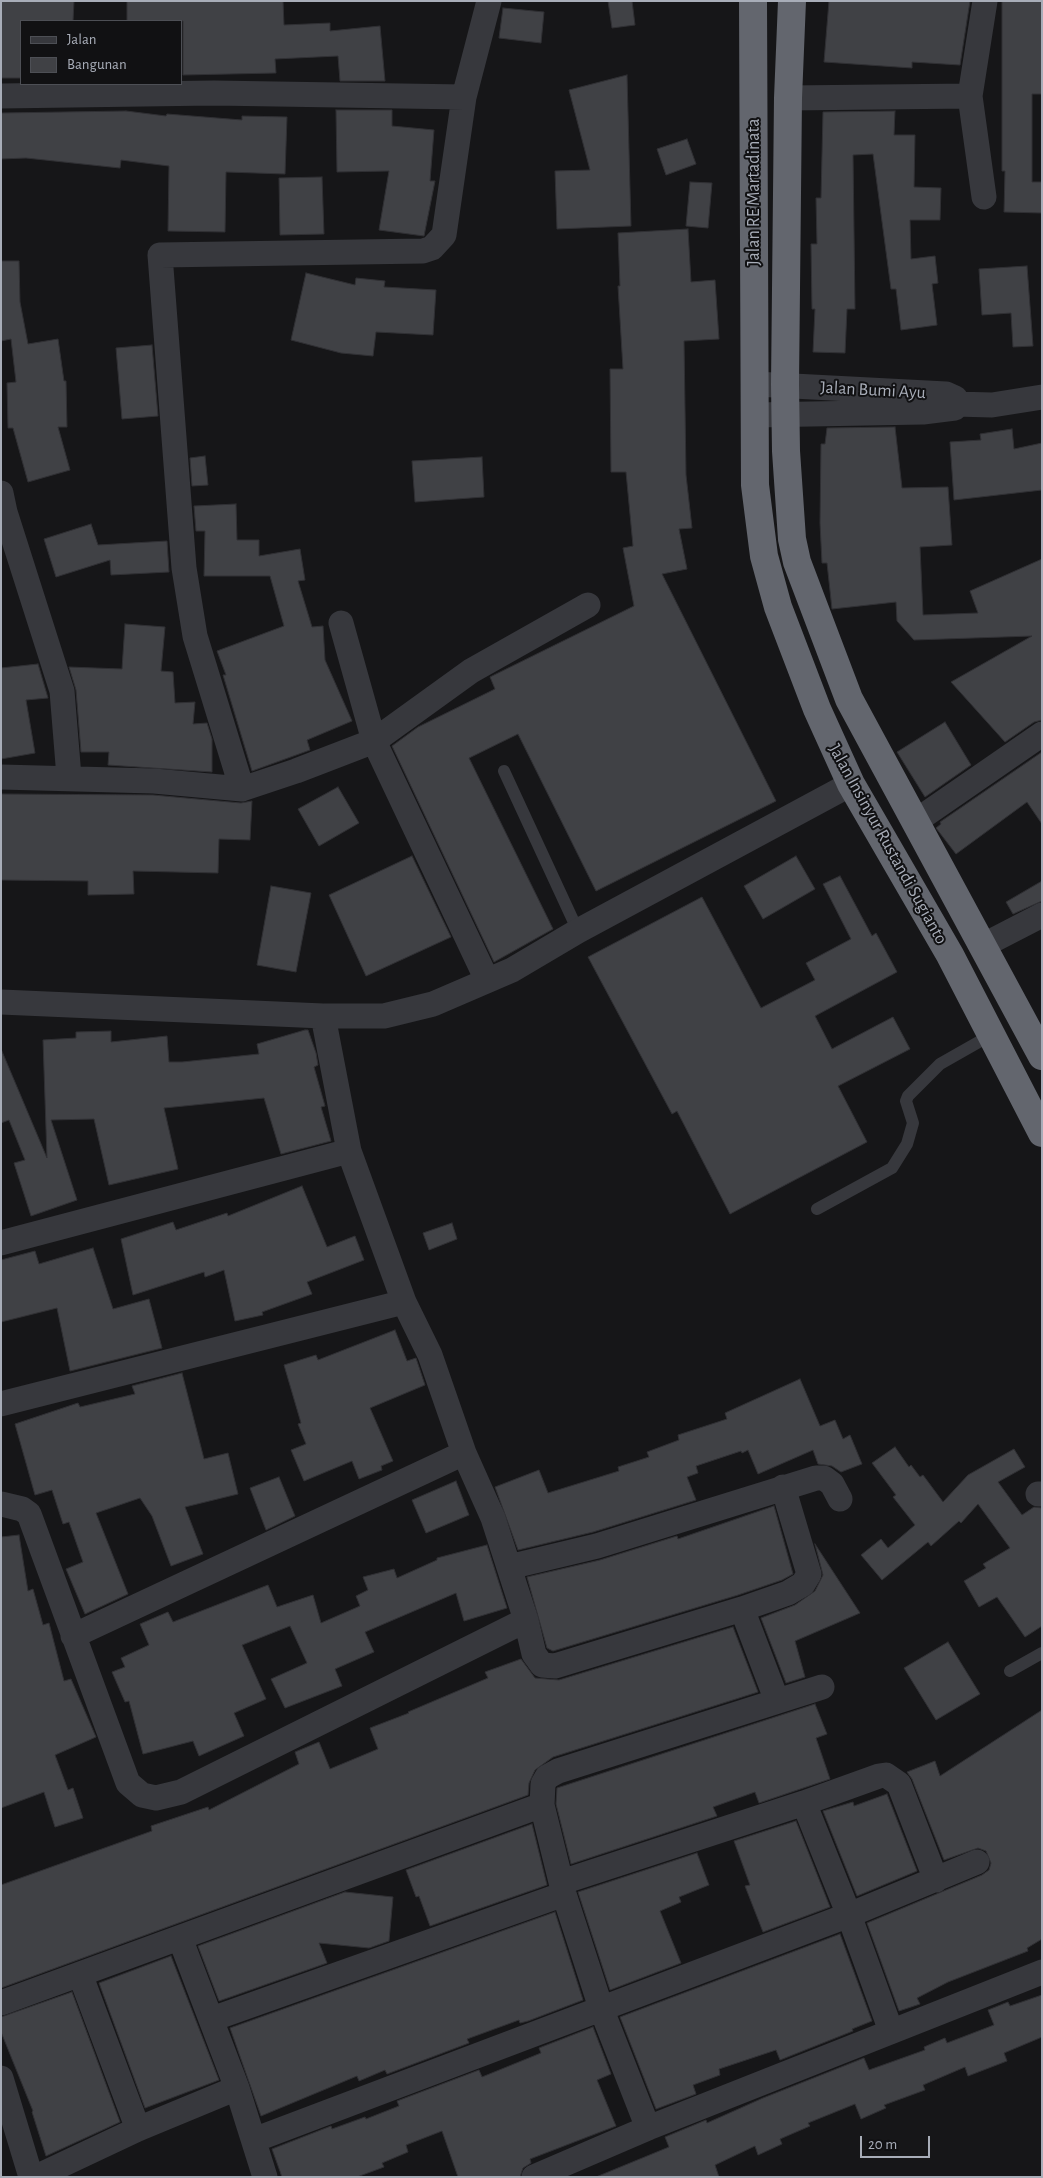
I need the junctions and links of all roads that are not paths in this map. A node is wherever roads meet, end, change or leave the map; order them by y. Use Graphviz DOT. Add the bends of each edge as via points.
graph roads {
  1 [pos="489,1"];
  2 [pos="753,1"];
  3 [pos="792,1"];
  4 [pos="985,1"];
  5 [pos="1,96"];
  6 [pos="970,96"];
  7 [pos="464,97"];
  8 [pos="788,98"];
  9 [pos="984,197"];
  10 [pos="755,384"];
  11 [pos="785,384"];
  12 [pos="1042,397"];
  13 [pos="955,406"];
  14 [pos="786,414"];
  15 [pos="755,415"];
  16 [pos="1,493"];
  17 [pos="588,605"];
  18 [pos="341,623"];
  19 [pos="1042,734"];
  20 [pos="374,741"];
  21 [pos="504,771"];
  22 [pos="1,777"];
  23 [pos="69,778"];
  24 [pos="852,784"];
  25 [pos="242,789"];
  26 [pos="916,821"];
  27 [pos="1042,915"];
  28 [pos="578,931"];
  29 [pos="982,946"];
  30 [pos="487,980"];
  31 [pos="1,1002"];
  32 [pos="323,1016"];
  33 [pos="1021,1017"];
  34 [pos="992,1035"];
  35 [pos="1042,1056"];
  36 [pos="1042,1133"];
  37 [pos="349,1151"];
  38 [pos="817,1209"];
  39 [pos="1,1243"];
  40 [pos="404,1302"];
  41 [pos="1,1404"];
  42 [pos="464,1453"];
  43 [pos="782,1487"];
  44 [pos="840,1499"];
  45 [pos="1,1504"];
  46 [pos="509,1567"];
  47 [pos="742,1609"];
  48 [pos="526,1620"];
  49 [pos="73,1636"];
  50 [pos="1042,1653"];
  51 [pos="1010,1671"];
  52 [pos="822,1687"];
  53 [pos="777,1702"];
  54 [pos="804,1803"];
  55 [pos="542,1805"];
  56 [pos="977,1862"];
  57 [pos="936,1880"];
  58 [pos="563,1888"];
  59 [pos="849,1915"];
  60 [pos="180,1938"];
  61 [pos="1042,1972"];
  62 [pos="80,1974"];
  63 [pos="1,2003"];
  64 [pos="601,2008"];
  65 [pos="212,2019"];
  66 [pos="890,2031"];
  67 [pos="1,2078"];
  68 [pos="237,2088"];
  69 [pos="648,2128"];
  70 [pos="138,2129"];
  71 [pos="254,2140"];
  72 [pos="31,2177"];
  73 [pos="36,2177"];
  74 [pos="265,2177"];
  75 [pos="534,2177"];
  1 -- 7 [label="street"];
  2 -- 10 [label="highway, Jalan RE Martadinata"];
  3 -- 8 [label="highway, Jalan Insinyur Rustandi Sugianto"];
  4 -- 6 [label="street"];
  5 -- 7 [label="street" via="214,93"];
  6 -- 8 [label="street"];
  6 -- 9 [label="street"];
  7 -- 25 [label="street" via="444,234 432,248 423,251 160,255 186,578 195,636"];
  8 -- 11 [label="highway, Jalan Insinyur Rustandi Sugianto"];
  10 -- 11 [label="street"];
  10 -- 15 [label="highway, Jalan Insinyur Rustandi Sugianto"];
  11 -- 13 [label="street, Jalan Bumi Ayu" via="946,394 955,398"];
  11 -- 14 [label="highway, Jalan Insinyur Rustandi Sugianto"];
  12 -- 13 [label="street"];
  13 -- 14 [label="street" via="922,412"];
  14 -- 15 [label="street"];
  14 -- 26 [label="highway, Jalan Insinyur Rustandi Sugianto" via="789,490 797,562 849,699"];
  15 -- 24 [label="highway, Jalan Insinyur Rustandi Sugianto" via="755,485 764,556 778,607 813,700"];
  16 -- 23 [label="street" via="62,691"];
  17 -- 20 [label="street" via="470,671"];
  18 -- 20 [label="street"];
  19 -- 26 [label="street"];
  20 -- 25 [label="street"];
  20 -- 30 [label="street"];
  21 -- 28 [label="lane"];
  22 -- 23 [label="street"];
  23 -- 25 [label="street"];
  24 -- 28 [label="street"];
  24 -- 34 [label="highway, Jalan Insinyur Rustandi Sugianto"];
  26 -- 29 [label="highway, Jalan Insinyur Rustandi Sugianto"];
  27 -- 29 [label="street"];
  28 -- 30 [label="street" via="512,970"];
  29 -- 33 [label="highway, Jalan Insinyur Rustandi Sugianto"];
  30 -- 32 [label="street" via="433,1004 384,1016"];
  31 -- 32 [label="street"];
  32 -- 37 [label="street"];
  33 -- 34 [label="highway"];
  33 -- 35 [label="highway, Jalan Insinyur Rustandi Sugianto"];
  34 -- 36 [label="highway, Jalan Insinyur Rustandi Sugianto"];
  34 -- 38 [label="lane" via="940,1064 908,1096 906,1101 913,1123 907,1144 892,1168"];
  37 -- 39 [label="street"];
  37 -- 40 [label="street"];
  40 -- 41 [label="street"];
  40 -- 42 [label="street" via="430,1356"];
  42 -- 46 [label="street" via="493,1518"];
  42 -- 49 [label="street"];
  43 -- 44 [label="street" via="824,1478 832,1484"];
  43 -- 46 [label="street" via="598,1546"];
  43 -- 47 [label="street" via="809,1574 803,1584 788,1593"];
  45 -- 49 [label="street" via="29,1514"];
  46 -- 48 [label="street"];
  47 -- 48 [label="street" via="548,1666 542,1665 534,1654"];
  47 -- 53 [label="street"];
  48 -- 49 [label="street" via="180,1792 156,1798 142,1795 128,1783"];
  50 -- 51 [label="lane"];
  52 -- 53 [label="street"];
  53 -- 55 [label="street" via="558,1771 542,1784"];
  54 -- 57 [label="street" via="879,1776 894,1778"];
  54 -- 58 [label="street"];
  54 -- 59 [label="street"];
  55 -- 58 [label="street"];
  55 -- 60 [label="street"];
  56 -- 57 [label="street"];
  57 -- 59 [label="street"];
  58 -- 64 [label="street"];
  58 -- 65 [label="street"];
  59 -- 64 [label="street"];
  59 -- 66 [label="street"];
  60 -- 62 [label="street"];
  60 -- 65 [label="street"];
  61 -- 66 [label="street"];
  62 -- 63 [label="street"];
  62 -- 70 [label="street"];
  64 -- 69 [label="street"];
  64 -- 71 [label="street"];
  65 -- 68 [label="street"];
  66 -- 69 [label="street"];
  67 -- 72 [label="street"];
  68 -- 70 [label="street"];
  68 -- 71 [label="street"];
  69 -- 75 [label="street"];
  70 -- 73 [label="street"];
  71 -- 74 [label="street"];
}
